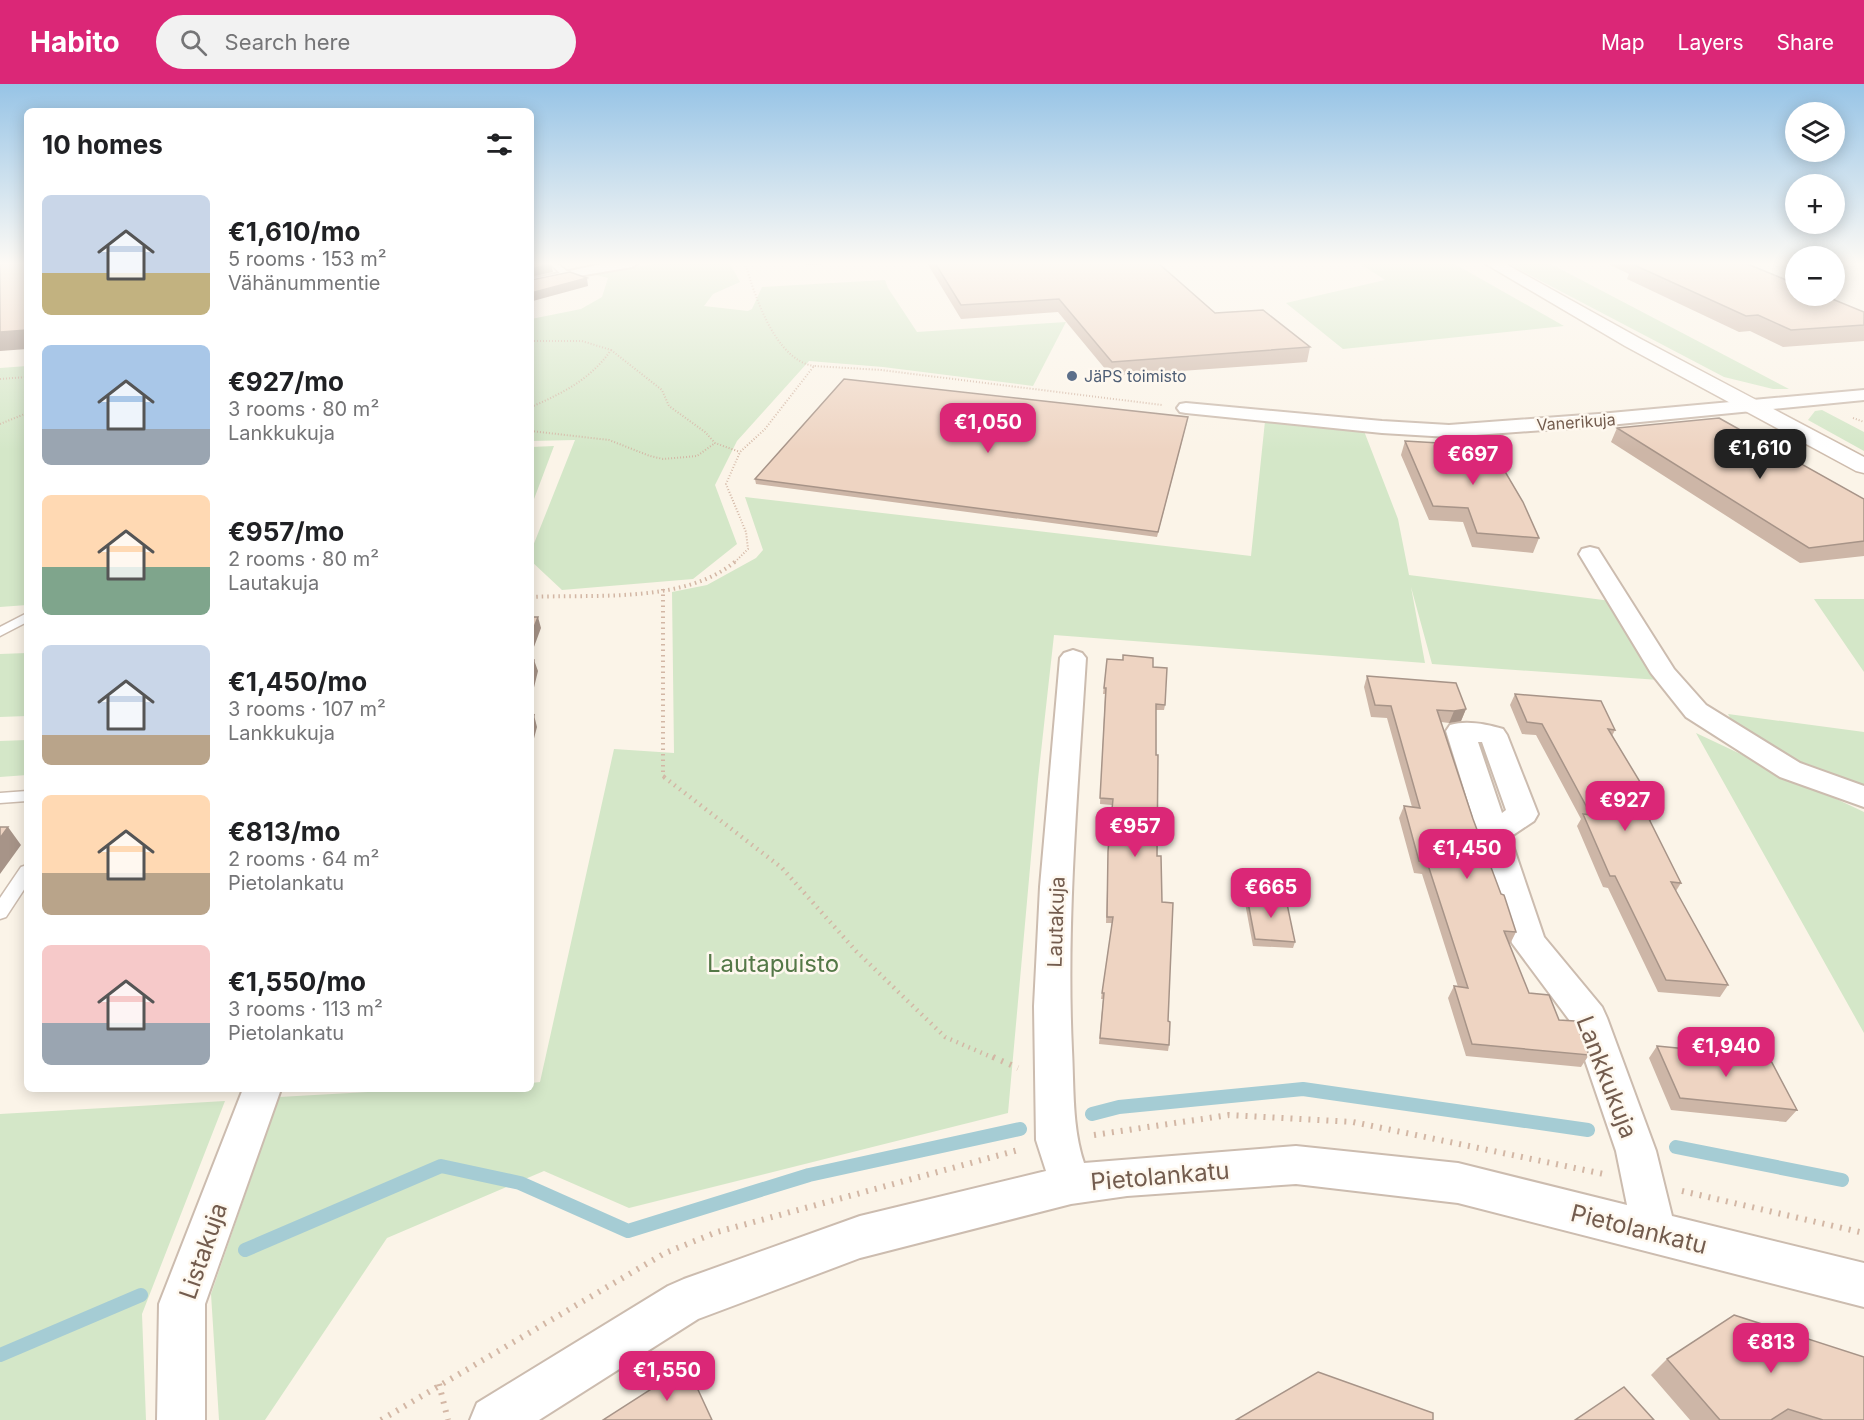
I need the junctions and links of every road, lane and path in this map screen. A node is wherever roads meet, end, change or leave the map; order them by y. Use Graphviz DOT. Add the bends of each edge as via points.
graph roads {
  1 [pos="770,325"];
  2 [pos="1605,325"];
  3 [pos="534,341"];
  4 [pos="611,350"];
  5 [pos="814,366"];
  6 [pos="24,377"];
  7 [pos="0,379"];
  8 [pos="1864,395"];
  9 [pos="534,405"];
  10 [pos="1750,405"];
  11 [pos="1186,408"];
  12 [pos="24,414"];
  13 [pos="0,424"];
  14 [pos="534,431"];
  15 [pos="715,443"];
  16 [pos="740,452"];
  17 [pos="1864,466"];
  18 [pos="1590,554"];
  19 [pos="663,590"];
  20 [pos="534,597"];
  21 [pos="24,619"];
  22 [pos="0,632"];
  23 [pos="1073,658"];
  24 [pos="24,796"];
  25 [pos="1864,797"];
  26 [pos="0,798"];
  27 [pos="1494,834"];
  28 [pos="24,876"];
  29 [pos="0,912"];
  30 [pos="1055,1083"];
  31 [pos="261,1092"];
  32 [pos="1071,1184"];
  33 [pos="1655,1233"];
  34 [pos="1864,1285"];
  35 [pos="439,1384"];
  36 [pos="500,1418"];
  37 [pos="181,1420"];
  38 [pos="448,1420"];
  1 -- 5 [label="path" via="802,364"];
  2 -- 10 [label="main road"];
  3 -- 4 [label="path" via="584,341"];
  4 -- 9 [label="path" via="604,363 584,380"];
  4 -- 15 [label="path" via="662,390 669,406"];
  5 -- 11 [label="path" via="881,370"];
  5 -- 16 [label="path" via="765,429"];
  6 -- 7 [label="path"];
  8 -- 10 [label="street, Vanerikuja"];
  10 -- 11 [label="street, Vanerikuja" via="1449,431"];
  10 -- 17 [label="main road"];
  12 -- 13 [label="path"];
  14 -- 15 [label="path" via="612,440 657,458 703,455"];
  15 -- 16 [label="path"];
  16 -- 19 [label="path" via="726,484 746,532 748,549 733,565 700,582"];
  18 -- 25 [label="street" via="1664,673 1696,711 1790,770"];
  19 -- 20 [label="path"];
  19 -- 30 [label="path" via="663,776 782,868 856,951 945,1037"];
  21 -- 22 [label="lane"];
  23 -- 30 [label="street, Lautakuja" via="1056,887 1052,1006"];
  24 -- 26 [label="lane"];
  27 -- 33 [label="street, Lankkukuja" via="1529,943 1589,1018 1636,1150"];
  28 -- 29 [label="lane"];
  30 -- 32 [label="street, Lautakuja" via="1056,1140"];
  31 -- 37 [label="street, Listakuja" via="182,1304"];
  32 -- 33 [label="street, Pietolankatu" via="1296,1165 1458,1183"];
  32 -- 36 [label="street, Pietolankatu" via="860,1237 684,1302"];
  33 -- 34 [label="street, Pietolankatu"];
  35 -- 38 [label="path"];
}
